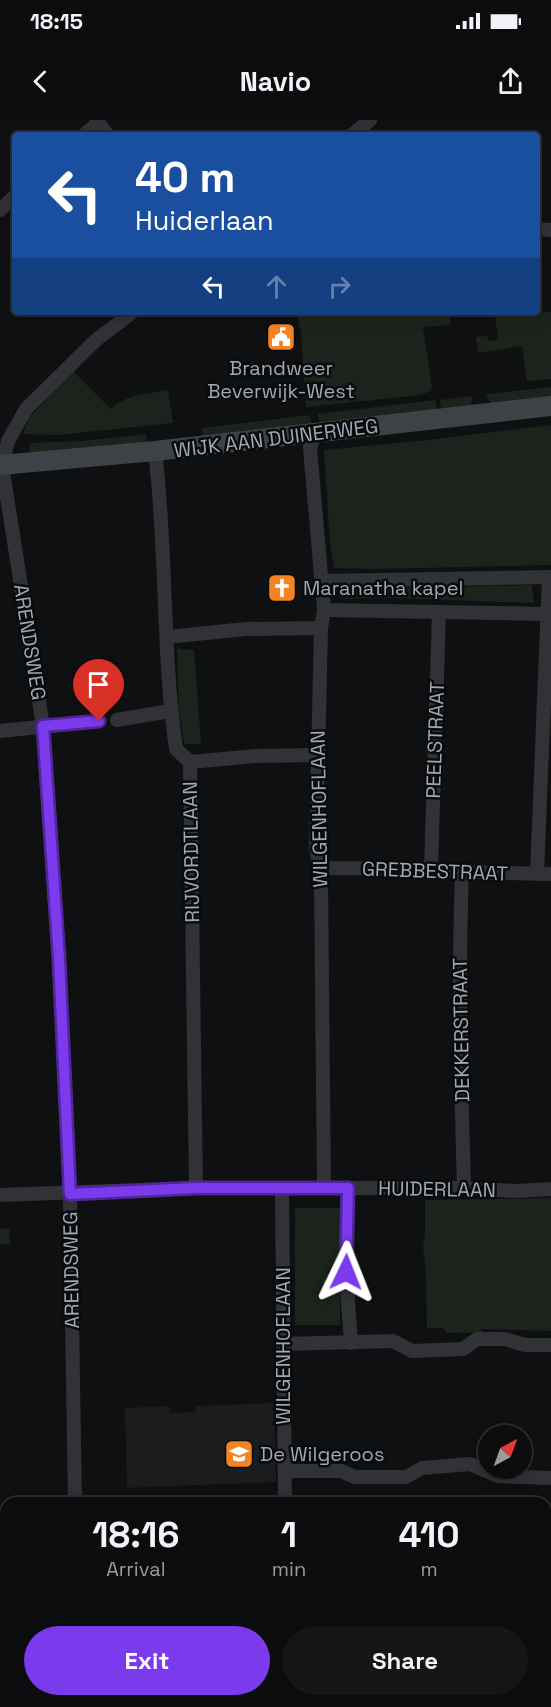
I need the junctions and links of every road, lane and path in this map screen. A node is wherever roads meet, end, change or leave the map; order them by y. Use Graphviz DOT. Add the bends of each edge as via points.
graph roads {
  1 [pos="370,120"];
  2 [pos="97,121"];
  3 [pos="87,132"];
  4 [pos="356,132"];
  5 [pos="129,315"];
  6 [pos="551,406"];
  7 [pos="316,432"];
  8 [pos="155,451"];
  9 [pos="1,465"];
  10 [pos="550,577"];
  11 [pos="322,581"];
  12 [pos="324,609"];
  13 [pos="439,612"];
  14 [pos="548,614"];
  15 [pos="321,628"];
  16 [pos="167,637"];
  17 [pos="171,711"];
  18 [pos="117,720"];
  19 [pos="99,721"];
  20 [pos="43,726"];
  21 [pos="0,731"];
  22 [pos="317,755"];
  23 [pos="190,762"];
  24 [pos="319,868"];
  25 [pos="431,869"];
  26 [pos="462,872"];
  27 [pos="544,874"];
  28 [pos="196,1188"];
  29 [pos="282,1188"];
  30 [pos="324,1188"];
  31 [pos="348,1188"];
  32 [pos="464,1188"];
  33 [pos="551,1189"];
  34 [pos="70,1194"];
  35 [pos="0,1195"];
  36 [pos="351,1343"];
  37 [pos="284,1344"];
  38 [pos="551,1345"];
  39 [pos="285,1471"];
  40 [pos="551,1478"];
  41 [pos="75,1497"];
  42 [pos="285,1497"];
  1 -- 4 [label="street"];
  2 -- 3 [label="street"];
  5 -- 9 [label="street" via="96,340 26,409 8,441"];
  6 -- 7 [label="main road, WIJK AAN DUINERWEG"];
  7 -- 8 [label="main road, WIJK AAN DUINERWEG"];
  7 -- 11 [label="street, WILGENHOFLAAN" via="310,448"];
  8 -- 9 [label="main road, WIJK AAN DUINERWEG"];
  8 -- 16 [label="street, RIJVORDTLAAN"];
  9 -- 20 [label="street, ARENDSWEG"];
  10 -- 11 [label="street"];
  10 -- 14 [label="street"];
  11 -- 12 [label="street, WILGENHOFLAAN"];
  12 -- 13 [label="street"];
  12 -- 15 [label="street, WILGENHOFLAAN"];
  13 -- 14 [label="street"];
  13 -- 25 [label="street, PEELSTRAAT"];
  14 -- 27 [label="street"];
  15 -- 16 [label="street" via="246,629"];
  15 -- 22 [label="street, WILGENHOFLAAN"];
  16 -- 17 [label="street, RIJVORDTLAAN"];
  17 -- 18 [label="street"];
  17 -- 23 [label="street, RIJVORDTLAAN" via="176,749"];
  19 -- 20 [label="street"];
  20 -- 21 [label="street"];
  20 -- 34 [label="street, ARENDSWEG"];
  22 -- 23 [label="street"];
  22 -- 24 [label="street, WILGENHOFLAAN"];
  23 -- 28 [label="street, RIJVORDTLAAN"];
  24 -- 25 [label="street, GREBBESTRAAT"];
  24 -- 30 [label="street, WILGENHOFLAAN"];
  25 -- 26 [label="street, GREBBESTRAAT"];
  26 -- 27 [label="street, GREBBESTRAAT"];
  26 -- 32 [label="street, DEKKERSTRAAT"];
  28 -- 29 [label="street, HUIDERLAAN"];
  28 -- 34 [label="street, HUIDERLAAN"];
  29 -- 30 [label="street, HUIDERLAAN"];
  29 -- 37 [label="street, WILGENHOFLAAN"];
  30 -- 31 [label="street, HUIDERLAAN"];
  31 -- 32 [label="street, HUIDERLAAN"];
  31 -- 36 [label="street" via="346,1272"];
  32 -- 33 [label="street, HUIDERLAAN"];
  34 -- 35 [label="street, HUIDERLAAN"];
  34 -- 41 [label="street, ARENDSWEG"];
  36 -- 37 [label="street"];
  36 -- 38 [label="street" via="393,1341 412,1351 463,1349 477,1339"];
  37 -- 39 [label="street, WILGENHOFLAAN"];
  39 -- 40 [label="street" via="406,1477 422,1468 470,1464 498,1476"];
  39 -- 42 [label="street, WILGENHOFLAAN"];
}
